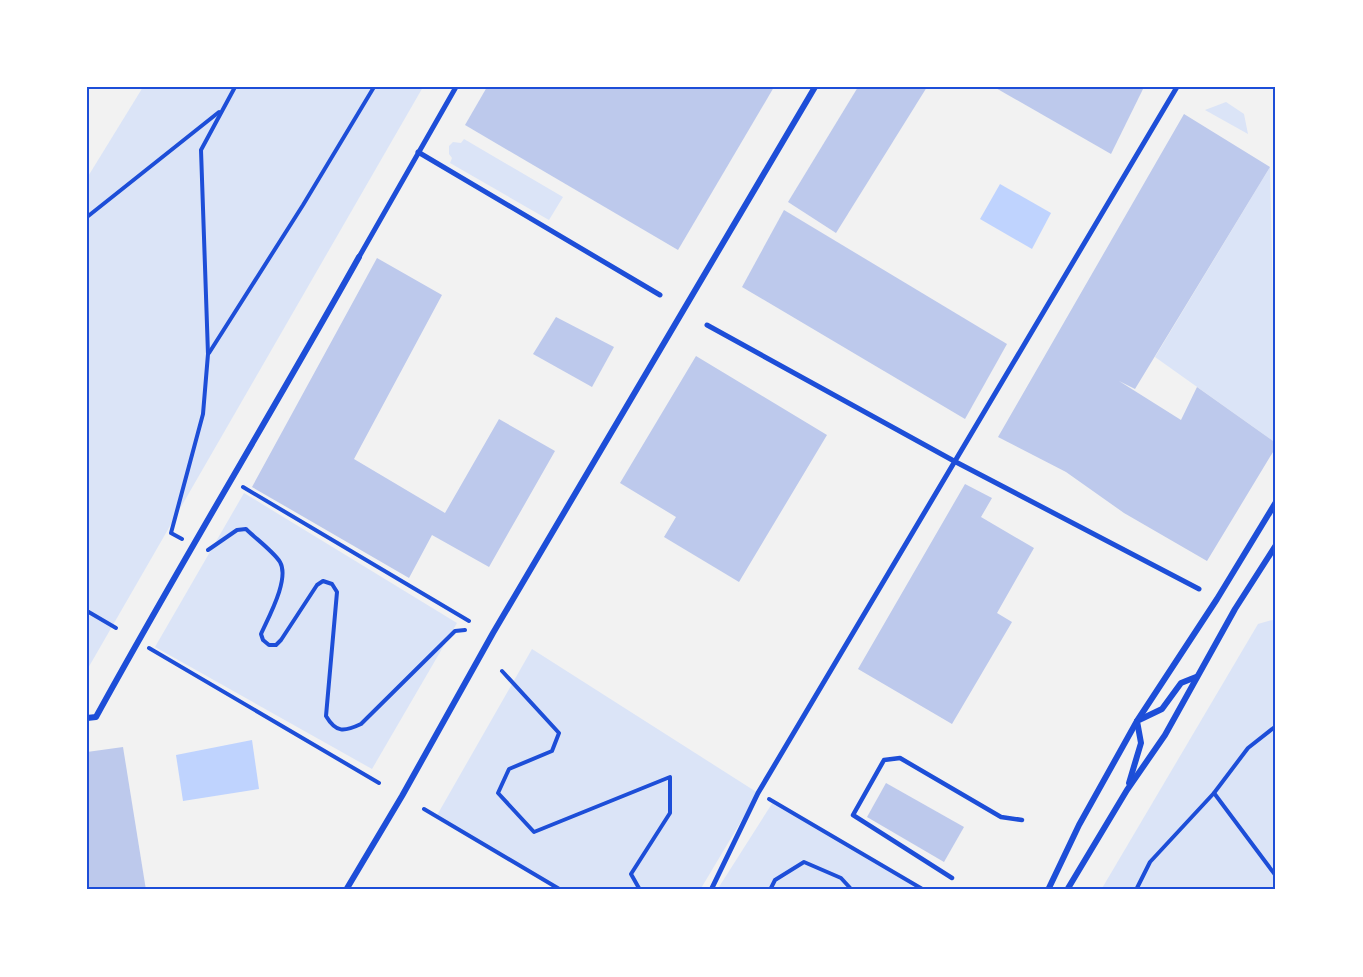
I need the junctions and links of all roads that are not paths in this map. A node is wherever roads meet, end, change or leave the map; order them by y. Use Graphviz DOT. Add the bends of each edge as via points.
graph roads {
  1 [pos="456,87"];
  2 [pos="815,87"];
  3 [pos="1177,87"];
  4 [pos="418,152"];
  5 [pos="359,257"];
  6 [pos="660,295"];
  7 [pos="707,325"];
  8 [pos="954,461"];
  9 [pos="1276,502"];
  10 [pos="1276,545"];
  11 [pos="1199,589"];
  12 [pos="1197,677"];
  13 [pos="87,718"];
  14 [pos="1137,721"];
  15 [pos="1126,790"];
  16 [pos="1022,820"];
  17 [pos="952,878"];
  18 [pos="346,890"];
  19 [pos="711,890"];
  20 [pos="1048,890"];
  21 [pos="1067,890"];
  1 -- 4 [label="street"];
  2 -- 18 [label="street"];
  3 -- 8 [label="street"];
  4 -- 5 [label="street"];
  4 -- 6 [label="street"];
  5 -- 13 [label="street" via="96,717"];
  7 -- 8 [label="street"];
  8 -- 11 [label="street"];
  8 -- 19 [label="street" via="758,793"];
  9 -- 14 [label="street"];
  10 -- 12 [label="street" via="1234,609"];
  12 -- 14 [label="street" via="1182,683 1162,709"];
  12 -- 15 [label="street" via="1165,735"];
  14 -- 15 [label="street" via="1141,743"];
  14 -- 20 [label="street"];
  15 -- 21 [label="street"];
  16 -- 17 [label="lane" via="1001,817 900,758 884,760 853,815"];
}
